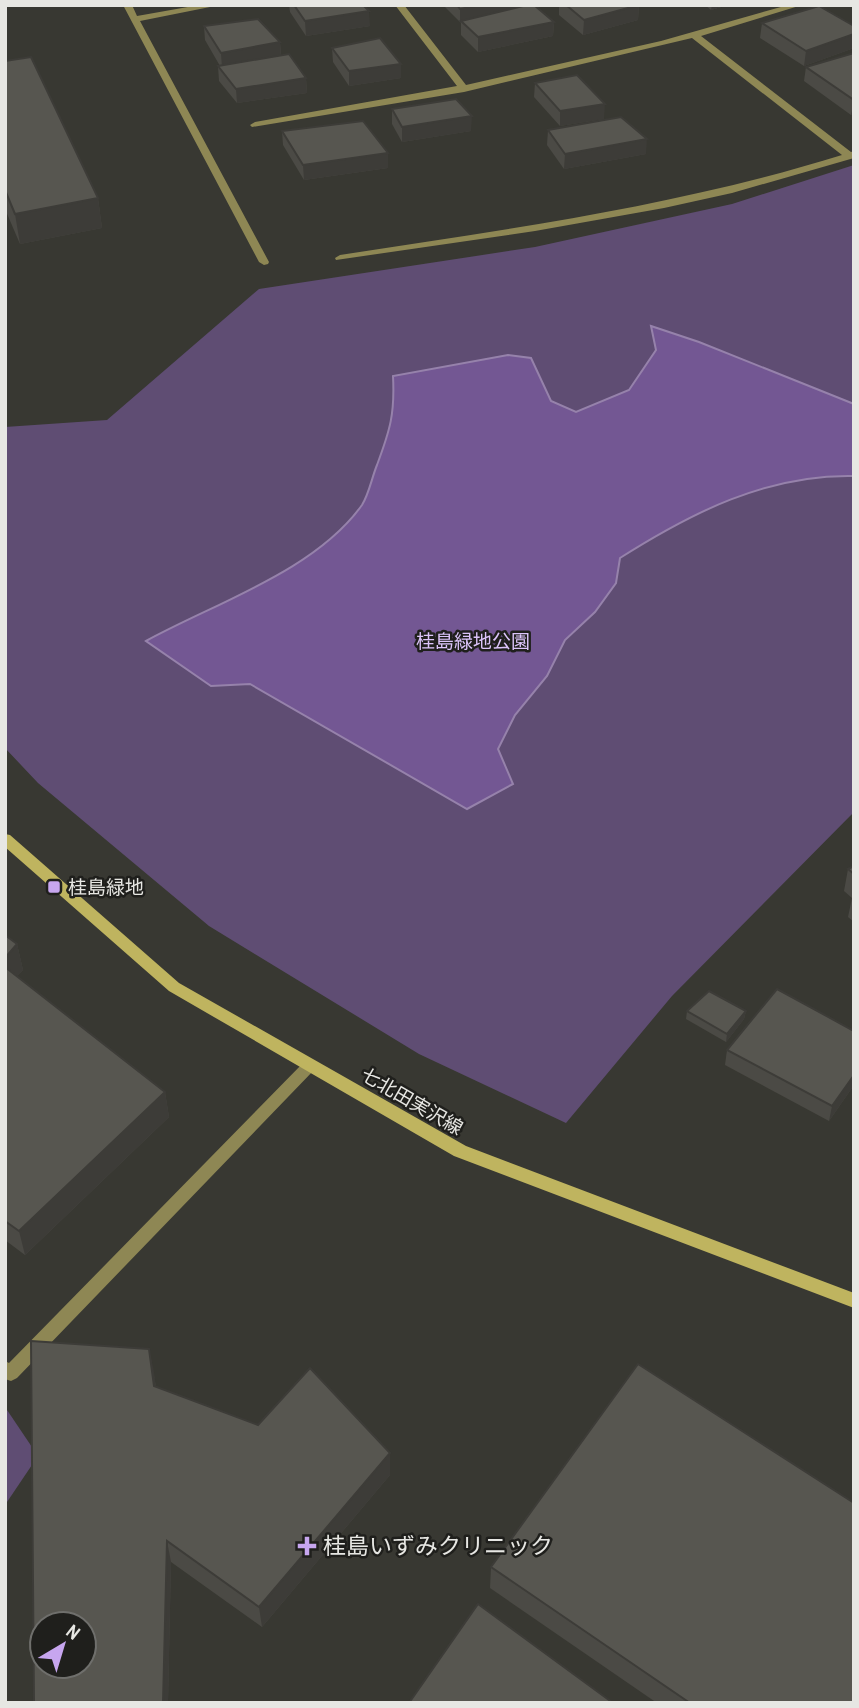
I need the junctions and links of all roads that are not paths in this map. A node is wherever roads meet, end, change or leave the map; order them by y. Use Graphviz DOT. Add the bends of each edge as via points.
graph roads {
  1 [pos="127,5"];
  2 [pos="216,5"];
  3 [pos="399,5"];
  4 [pos="798,5"];
  5 [pos="135,19"];
  6 [pos="696,37"];
  7 [pos="464,89"];
  8 [pos="255,125"];
  9 [pos="852,155"];
  10 [pos="340,258"];
  11 [pos="264,262"];
  12 [pos="5,839"];
  13 [pos="310,1065"];
  14 [pos="854,1301"];
  15 [pos="5,1369"];
  1 -- 5 [label="street"];
  2 -- 5 [label="street"];
  3 -- 7 [label="street"];
  4 -- 6 [label="street"];
  5 -- 11 [label="street"];
  6 -- 7 [label="street"];
  6 -- 9 [label="street"];
  7 -- 8 [label="street"];
  9 -- 10 [label="street" via="686,202"];
  12 -- 13 [label="street, 七北田実沢線" via="174,987"];
  13 -- 14 [label="street, 七北田実沢線" via="460,1151"];
  13 -- 15 [label="street" via="11,1373"];
}
